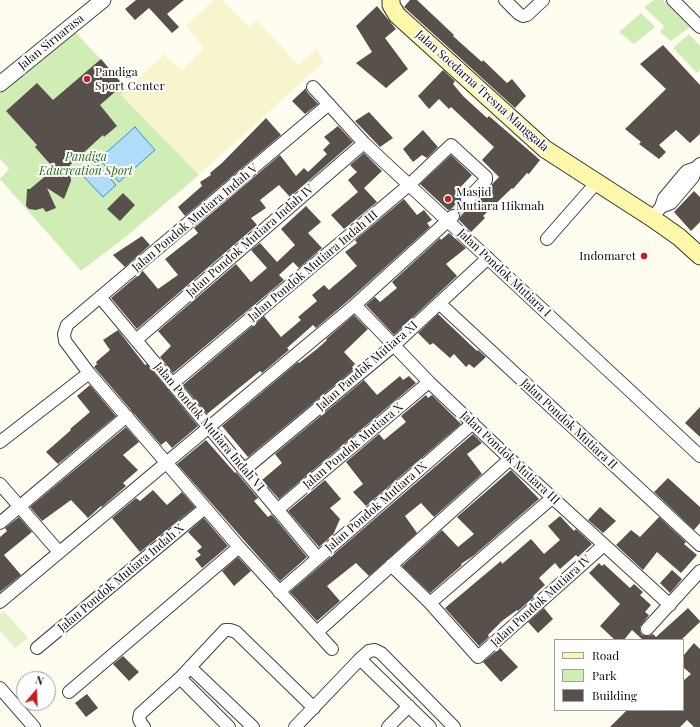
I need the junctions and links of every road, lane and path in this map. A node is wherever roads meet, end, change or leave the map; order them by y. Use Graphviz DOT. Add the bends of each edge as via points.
graph roads {
  1 [pos="103,0"];
  2 [pos="391,0"];
  3 [pos="505,0"];
  4 [pos="543,0"];
  5 [pos="673,0"];
  6 [pos="700,27"];
  7 [pos="0,83"];
  8 [pos="313,86"];
  9 [pos="329,104"];
  10 [pos="364,143"];
  11 [pos="698,166"];
  12 [pos="597,182"];
  13 [pos="409,185"];
  14 [pos="468,200"];
  15 [pos="656,213"];
  16 [pos="451,219"];
  17 [pos="546,239"];
  18 [pos="700,256"];
  19 [pos="488,258"];
  20 [pos="100,297"];
  21 [pos="439,303"];
  22 [pos="355,305"];
  23 [pos="136,340"];
  24 [pos="393,346"];
  25 [pos="89,373"];
  26 [pos="429,382"];
  27 [pos="172,384"];
  28 [pos="127,416"];
  29 [pos="473,423"];
  30 [pos="209,427"];
  31 [pos="0,442"];
  32 [pos="700,456"];
  33 [pos="510,459"];
  34 [pos="166,462"];
  35 [pos="244,470"];
  36 [pos="0,484"];
  37 [pos="552,498"];
  38 [pos="19,507"];
  39 [pos="205,508"];
  40 [pos="277,510"];
  41 [pos="0,523"];
  42 [pos="604,545"];
  43 [pos="700,546"];
  44 [pos="239,547"];
  45 [pos="59,552"];
  46 [pos="317,558"];
  47 [pos="391,565"];
  48 [pos="700,571"];
  49 [pos="279,592"];
  50 [pos="0,602"];
  51 [pos="430,603"];
  52 [pos="670,605"];
  53 [pos="647,629"];
  54 [pos="316,632"];
  55 [pos="37,648"];
  56 [pos="332,649"];
  57 [pos="360,659"];
  58 [pos="190,667"];
  59 [pos="180,678"];
  60 [pos="0,688"];
  61 [pos="69,692"];
  62 [pos="408,706"];
  63 [pos="314,708"];
  64 [pos="34,727"];
  65 [pos="144,727"];
  66 [pos="229,727"];
  67 [pos="253,727"];
  68 [pos="295,727"];
  69 [pos="388,727"];
  70 [pos="430,727"];
  71 [pos="454,727"];
  1 -- 7 [label="street, Jalan Sirnarasa"];
  2 -- 12 [label="main road, Jalan Soedarna Tresna Manggala" via="397,15 545,149"];
  3 -- 4 [label="street" via="523,16"];
  5 -- 6 [label="street"];
  8 -- 9 [label="street, Jalan Pondok Mutiara I"];
  9 -- 10 [label="street, Jalan Pondok Mutiara I"];
  9 -- 20 [label="street, Jalan Pondok Mutiara Indah V"];
  10 -- 13 [label="street, Jalan Pondok Mutiara I"];
  10 -- 23 [label="street, Jalan Pondok Mutiara Indah IV"];
  11 -- 15 [label="street" via="687,171 682,184 664,198"];
  12 -- 15 [label="main road, Jalan Soedarna Tresna Manggala"];
  12 -- 17 [label="street"];
  13 -- 14 [label="street, Jalan Pondok Mutiara Indah III" via="451,145 486,177"];
  13 -- 16 [label="street, Jalan Pondok Mutiara I"];
  13 -- 27 [label="street, Jalan Pondok Mutiara Indah III"];
  15 -- 18 [label="main road, Jalan Soedarna Tresna Manggala"];
  16 -- 19 [label="street, Jalan Pondok Mutiara I"];
  16 -- 22 [label="street"];
  19 -- 21 [label="street, Jalan Pandok Mutiara XI"];
  19 -- 32 [label="street, Jalan Pondok Mutiara I"];
  20 -- 23 [label="street, Jalan Pondok Mutiara Indah VI"];
  20 -- 25 [label="street, Jalan Pondok Mutiara Indah V" via="67,325 64,334 65,341"];
  21 -- 24 [label="street, Jalan Pandok Mutiara XI"];
  21 -- 43 [label="street, Jalan Pondok Mutiara II"];
  22 -- 24 [label="street, Jalan Pondok Mutiara III"];
  22 -- 30 [label="street"];
  23 -- 27 [label="street, Jalan Pondok Mutiara Indah VI"];
  24 -- 26 [label="street, Jalan Pondok Mutiara III"];
  24 -- 35 [label="street, Jalan Pandok Mutiara XI"];
  25 -- 28 [label="street"];
  25 -- 31 [label="street"];
  26 -- 29 [label="street, Jalan Pondok Mutiara III"];
  26 -- 40 [label="street, Jalan Pondok Mutiara X"];
  27 -- 30 [label="street, Jalan Pondok Mutiara Indah VI"];
  28 -- 34 [label="street"];
  28 -- 38 [label="street"];
  29 -- 33 [label="street, Jalan Pondok Mutiara III"];
  29 -- 46 [label="street, Jalan Pondok Mutiara IX"];
  30 -- 34 [label="street"];
  30 -- 35 [label="street, Jalan Pondok Mutiara Indah VI"];
  33 -- 37 [label="street, Jalan Pondok Mutiara III"];
  33 -- 47 [label="street"];
  34 -- 39 [label="street"];
  34 -- 45 [label="street"];
  35 -- 40 [label="street, Jalan Pondok Mutiara Indah VI"];
  36 -- 38 [label="street"];
  37 -- 42 [label="street, Jalan Pondok Mutiara III"];
  37 -- 51 [label="street"];
  38 -- 41 [label="street"];
  38 -- 45 [label="street"];
  39 -- 44 [label="street"];
  39 -- 55 [label="street, Jalan Pondok Mutiara Indah X"];
  40 -- 46 [label="street, Jalan Pondok Mutiara Indah VI"];
  42 -- 51 [label="street, Jalan Pondok Mutiara IV" via="478,657"];
  42 -- 52 [label="street, Jalan Pondok Mutiara III"];
  44 -- 49 [label="street"];
  44 -- 61 [label="street"];
  45 -- 50 [label="street"];
  46 -- 49 [label="street, Jalan Pondok Mutiara IX"];
  47 -- 51 [label="street"];
  47 -- 54 [label="street"];
  48 -- 52 [label="street"];
  49 -- 54 [label="street"];
  52 -- 53 [label="street"];
  54 -- 56 [label="street"];
  57 -- 62 [label="street"];
  57 -- 63 [label="street"];
  57 -- 71 [label="street" via="369,651 381,653"];
  58 -- 59 [label="street"];
  58 -- 63 [label="street" via="225,630 230,630 236,632"];
  58 -- 67 [label="street"];
  59 -- 65 [label="street" via="140,714 139,718"];
  59 -- 66 [label="street"];
  60 -- 64 [label="street"];
  62 -- 69 [label="street"];
  62 -- 70 [label="street"];
  63 -- 68 [label="street"];
}
